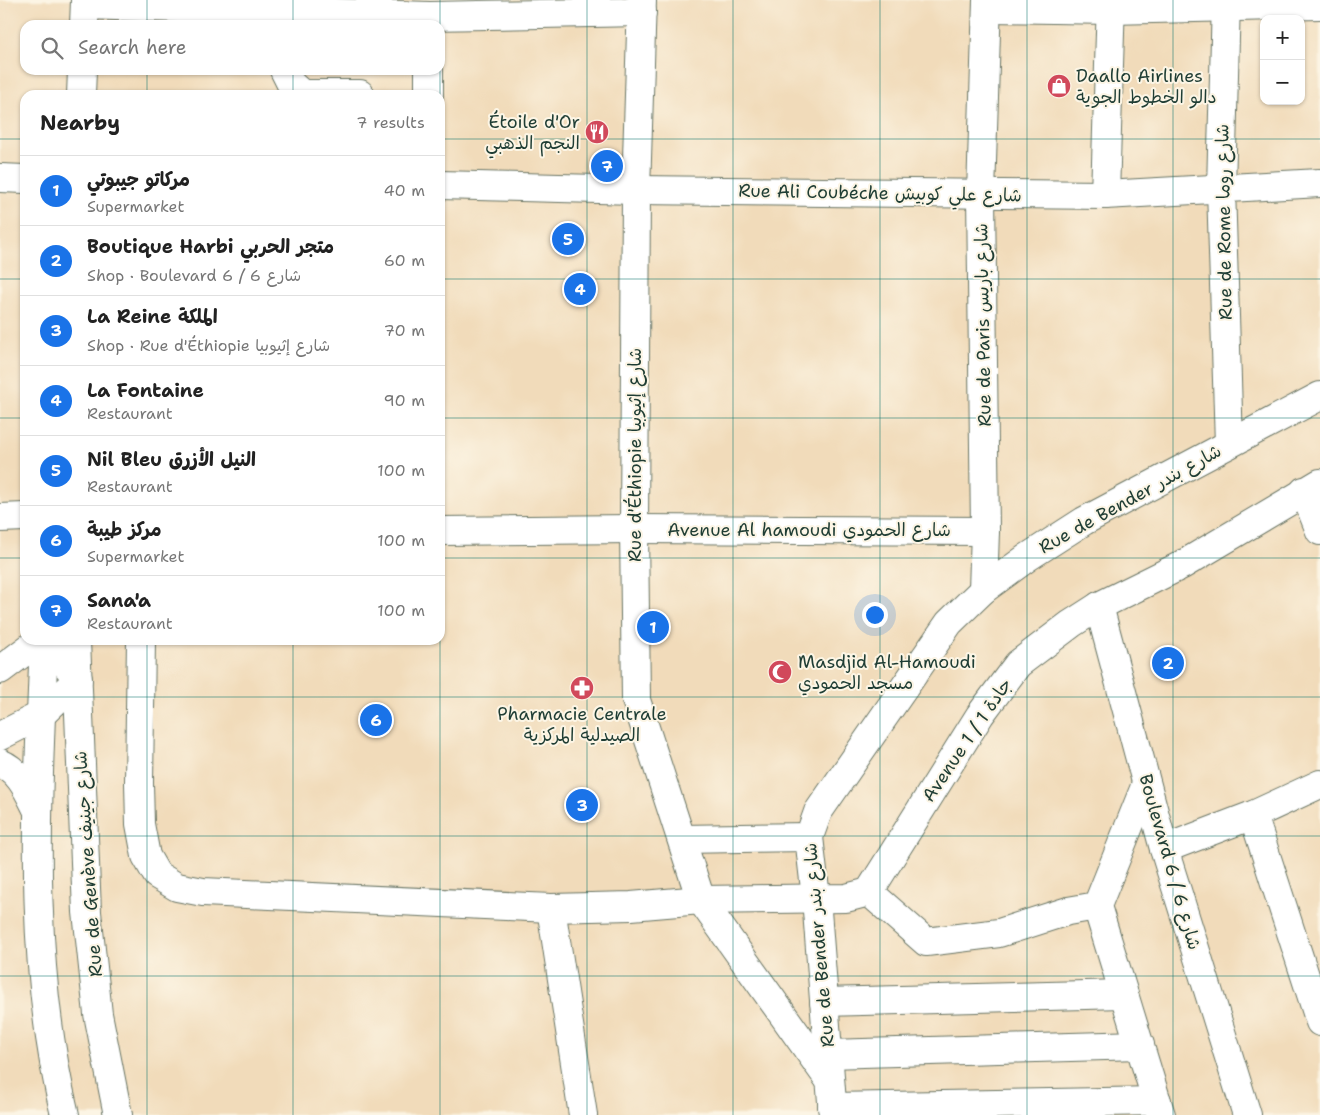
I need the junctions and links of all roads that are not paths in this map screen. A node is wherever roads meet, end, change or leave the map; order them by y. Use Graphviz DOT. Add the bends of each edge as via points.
graph roads {
  1 [pos="987,4"];
  2 [pos="1225,4"];
  3 [pos="1111,5"];
  4 [pos="1320,5"];
  5 [pos="642,6"];
  6 [pos="85,10"];
  7 [pos="430,14"];
  8 [pos="284,18"];
  9 [pos="82,75"];
  10 [pos="287,75"];
  11 [pos="429,75"];
  12 [pos="81,90"];
  13 [pos="298,90"];
  14 [pos="429,90"];
  15 [pos="0,178"];
  16 [pos="20,179"];
  17 [pos="1320,183"];
  18 [pos="445,185"];
  19 [pos="1221,188"];
  20 [pos="636,190"];
  21 [pos="982,194"];
  22 [pos="1105,195"];
  23 [pos="1320,396"];
  24 [pos="1229,444"];
  25 [pos="1312,487"];
  26 [pos="20,517"];
  27 [pos="0,518"];
  28 [pos="634,530"];
  29 [pos="1320,530"];
  30 [pos="445,531"];
  31 [pos="985,531"];
  32 [pos="983,590"];
  33 [pos="1099,606"];
  34 [pos="36,645"];
  35 [pos="43,645"];
  36 [pos="47,645"];
  37 [pos="76,645"];
  38 [pos="141,645"];
  39 [pos="0,670"];
  40 [pos="78,679"];
  41 [pos="41,715"];
  42 [pos="0,736"];
  43 [pos="0,763"];
  44 [pos="1146,784"];
  45 [pos="1320,784"];
  46 [pos="37,810"];
  47 [pos="1253,815"];
  48 [pos="809,837"];
  49 [pos="682,839"];
  50 [pos="1164,849"];
  51 [pos="869,892"];
  52 [pos="816,898"];
  53 [pos="701,900"];
  54 [pos="1098,906"];
  55 [pos="551,908"];
  56 [pos="1123,994"];
  57 [pos="824,1002"];
  58 [pos="1320,1022"];
  59 [pos="1140,1045"];
  60 [pos="829,1054"];
  61 [pos="832,1101"];
  62 [pos="1159,1108"];
  63 [pos="65,1115"];
  64 [pos="118,1115"];
  65 [pos="583,1115"];
  66 [pos="1247,1115"];
  1 -- 3 [label="street"];
  1 -- 21 [label="street, Rue de Paris شارع باريس"];
  2 -- 3 [label="street"];
  2 -- 4 [label="street"];
  2 -- 19 [label="street, Rue de Rome شارع روما"];
  3 -- 22 [label="street"];
  5 -- 7 [label="street"];
  5 -- 20 [label="street, Rue d'Éthiopie شارع إثيوبيا"];
  6 -- 8 [label="street"];
  7 -- 8 [label="street"];
  9 -- 12 [label="street"];
  10 -- 13 [label="street"];
  11 -- 14 [label="street"];
  15 -- 16 [label="street"];
  17 -- 19 [label="street, Rue Ali Coubéche شارع علي كوبيش"];
  18 -- 20 [label="street, Rue Ali Coubéche شارع علي كوبيش"];
  19 -- 22 [label="street, Rue Ali Coubéche شارع علي كوبيش"];
  19 -- 24 [label="street, Rue de Rome شارع روما"];
  20 -- 21 [label="street, Rue Ali Coubéche شارع علي كوبيش"];
  20 -- 28 [label="street, Rue d'Éthiopie شارع إثيوبيا"];
  21 -- 22 [label="street, Rue Ali Coubéche شارع علي كوبيش"];
  21 -- 31 [label="street, Rue de Paris شارع باريس"];
  23 -- 24 [label="street, Rue de Bender شارع بندر"];
  24 -- 32 [label="street, Rue de Bender شارع بندر" via="1084,521"];
  25 -- 29 [label="street"];
  25 -- 33 [label="street, Avenue 1 / جادة 1" via="1182,564"];
  26 -- 27 [label="street"];
  28 -- 30 [label="street, Avenue Al hamoudi شارع الحمودي"];
  28 -- 31 [label="street, Avenue Al hamoudi شارع الحمودي"];
  28 -- 49 [label="street, Rue d'Éthiopie شارع إثيوبيا" via="636,700"];
  31 -- 32 [label="street, Rue de Paris شارع باريس"];
  32 -- 48 [label="street, Rue de Bender شارع بندر" via="949,623 818,812"];
  33 -- 44 [label="street, Boulevard 6 / شارع 6"];
  33 -- 51 [label="street, Avenue 1 / جادة 1" via="1018,664 980,715"];
  34 -- 39 [label="street"];
  35 -- 41 [label="street"];
  36 -- 40 [label="street"];
  37 -- 40 [label="street, Rue de Genève شارع جينيف"];
  38 -- 55 [label="street" via="140,824 146,856 157,875 177,887 203,892"];
  40 -- 41 [label="street"];
  40 -- 64 [label="street, Rue de Genève شارع جينيف" via="87,912 98,1014"];
  41 -- 42 [label="street"];
  41 -- 46 [label="street"];
  43 -- 46 [label="street" via="18,775"];
  44 -- 50 [label="street, Boulevard 6 / شارع 6"];
  44 -- 54 [label="street"];
  45 -- 47 [label="street"];
  46 -- 63 [label="street" via="42,977 56,1077"];
  47 -- 50 [label="street"];
  47 -- 58 [label="street"];
  48 -- 49 [label="street"];
  48 -- 52 [label="street, Rue de Bender شارع بندر"];
  49 -- 53 [label="street, Rue d'Éthiopie شارع إثيوبيا"];
  50 -- 66 [label="street, Boulevard 6 / شارع 6"];
  51 -- 52 [label="street" via="846,898"];
  51 -- 54 [label="street" via="926,942 999,933 1068,911"];
  52 -- 53 [label="street"];
  52 -- 57 [label="street, Rue de Bender شارع بندر"];
  53 -- 55 [label="street"];
  53 -- 61 [label="street, Rue d'Éthiopie شارع إثيوبيا"];
  54 -- 56 [label="street"];
  55 -- 65 [label="street"];
  56 -- 57 [label="street"];
  56 -- 59 [label="street"];
  57 -- 60 [label="street, Rue de Bender شارع بندر"];
  59 -- 60 [label="street"];
  59 -- 62 [label="street"];
  60 -- 61 [label="street, Rue de Bender شارع بندر"];
  61 -- 62 [label="street"];
}
